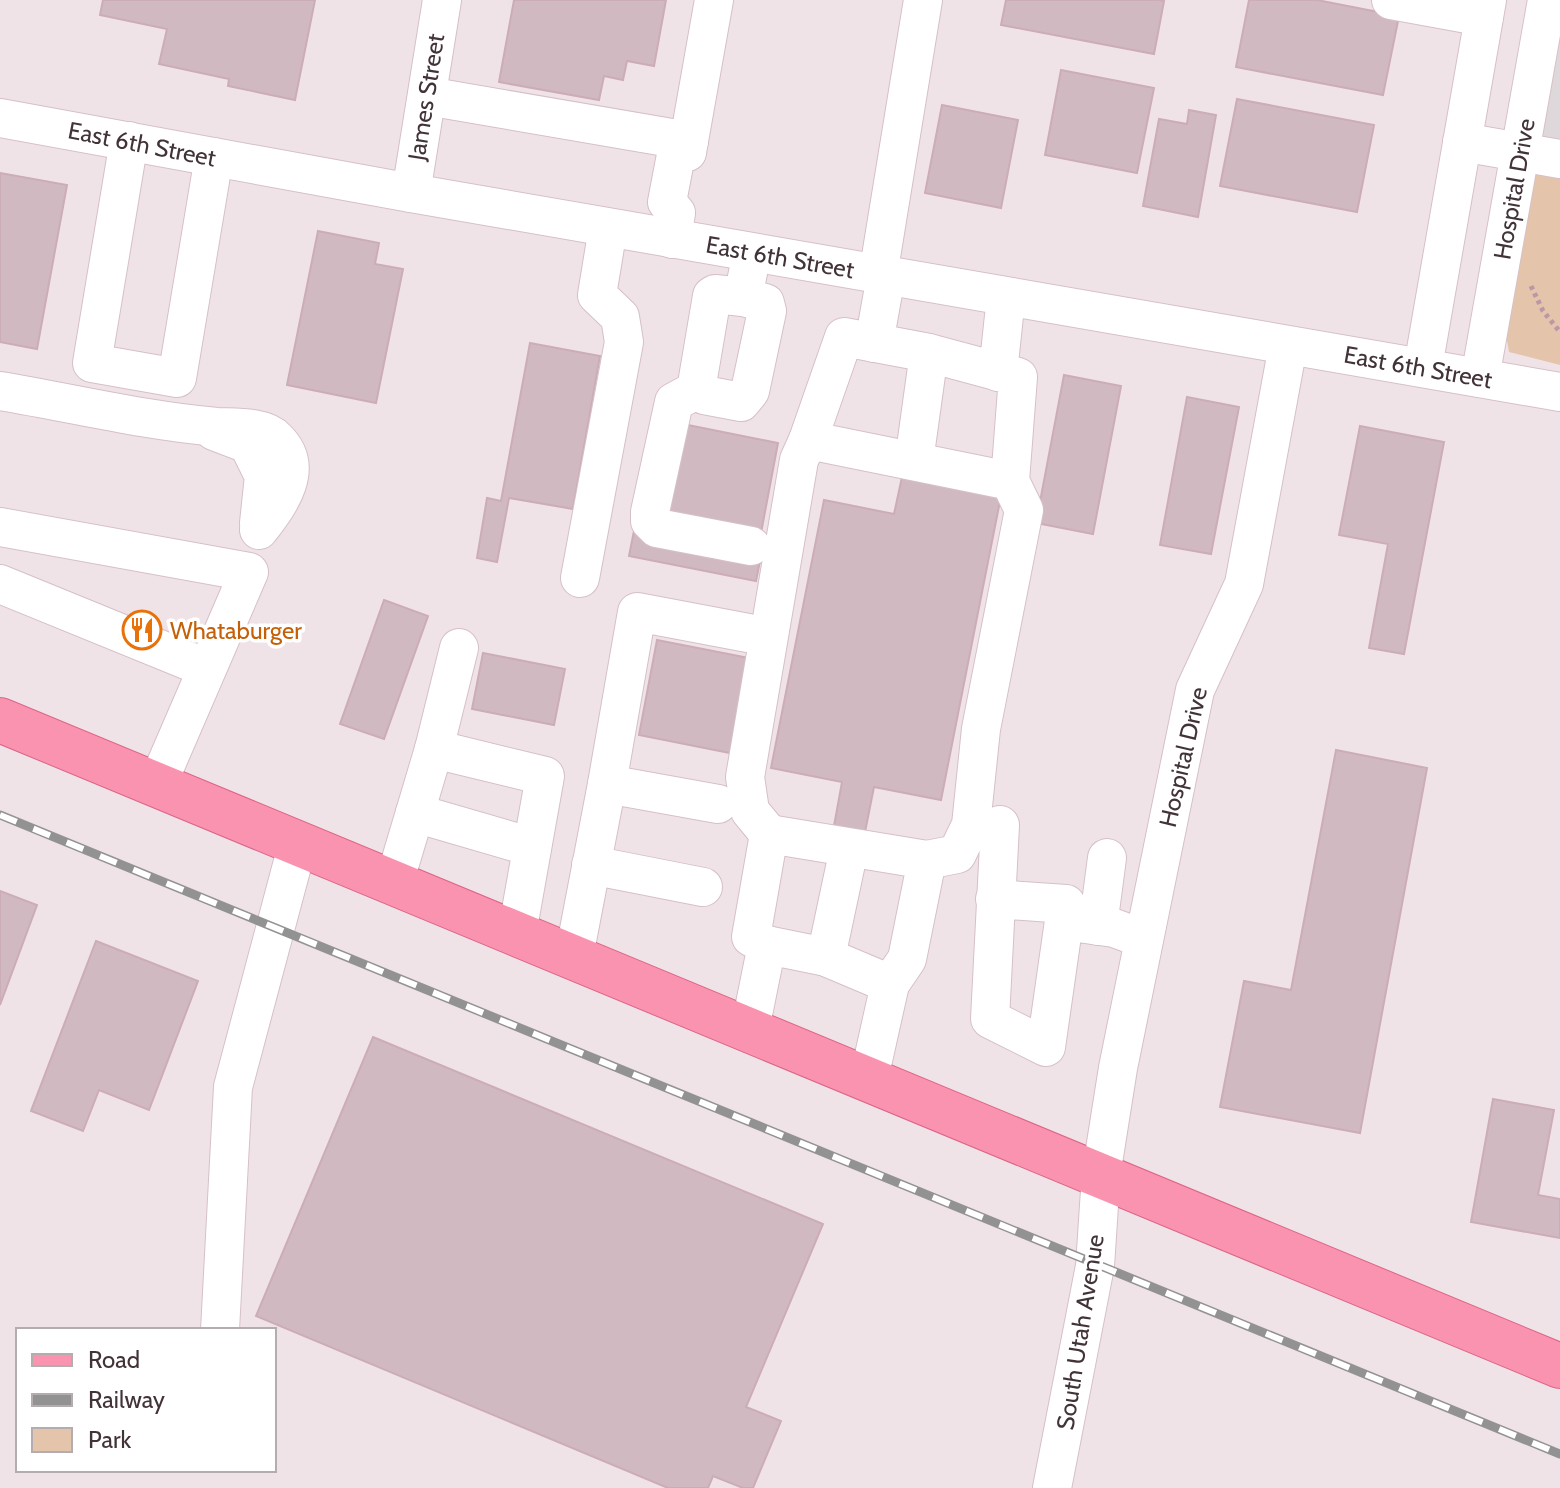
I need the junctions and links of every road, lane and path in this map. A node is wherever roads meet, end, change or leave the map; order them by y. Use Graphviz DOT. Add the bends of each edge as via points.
graph roads {
  1 [pos="442,0"];
  2 [pos="714,0"];
  3 [pos="923,0"];
  4 [pos="1391,0"];
  5 [pos="1547,0"];
  6 [pos="1483,22"];
  7 [pos="1548,60"];
  8 [pos="427,96"];
  9 [pos="0,118"];
  10 [pos="129,141"];
  11 [pos="1462,142"];
  12 [pos="688,146"];
  13 [pos="1520,152"];
  14 [pos="214,157"];
  15 [pos="1560,159"];
  16 [pos="411,193"];
  17 [pos="674,226"];
  18 [pos="608,228"];
  19 [pos="752,253"];
  20 [pos="882,275"];
  21 [pos="743,297"];
  22 [pos="1006,297"];
  23 [pos="874,343"];
  24 [pos="1288,346"];
  25 [pos="929,353"];
  26 [pos="1423,367"];
  27 [pos="998,372"];
  28 [pos="1480,378"];
  29 [pos="696,390"];
  30 [pos="0,391"];
  31 [pos="1560,392"];
  32 [pos="808,440"];
  33 [pos="914,461"];
  34 [pos="1010,481"];
  35 [pos="0,527"];
  36 [pos="751,546"];
  37 [pos="249,572"];
  38 [pos="580,578"];
  39 [pos="0,584"];
  40 [pos="748,633"];
  41 [pos="459,648"];
  42 [pos="206,668"];
  43 [pos="0,720"];
  44 [pos="434,749"];
  45 [pos="607,784"];
  46 [pos="157,785"];
  47 [pos="718,804"];
  48 [pos="415,813"];
  49 [pos="1000,825"];
  50 [pos="769,834"];
  51 [pos="298,843"];
  52 [pos="532,847"];
  53 [pos="849,849"];
  54 [pos="1107,858"];
  55 [pos="927,860"];
  56 [pos="591,865"];
  57 [pos="394,883"];
  58 [pos="703,887"];
  59 [pos="995,899"];
  60 [pos="1081,923"];
  61 [pos="517,933"];
  62 [pos="1144,939"];
  63 [pos="767,945"];
  64 [pos="574,956"];
  65 [pos="826,957"];
  66 [pos="890,984"];
  67 [pos="750,1029"];
  68 [pos="869,1078"];
  69 [pos="1101,1175"];
  70 [pos="220,1328"];
  71 [pos="1560,1365"];
  72 [pos="1052,1488"];
  1 -- 8 [label="street, James Street"];
  2 -- 12 [label="street"];
  3 -- 20 [label="street"];
  4 -- 6 [label="street"];
  5 -- 7 [label="street, Hospital Drive"];
  6 -- 7 [label="street"];
  6 -- 11 [label="street"];
  7 -- 13 [label="street, Hospital Drive"];
  8 -- 12 [label="street"];
  8 -- 16 [label="street, James Street"];
  9 -- 10 [label="street, East 6th Street"];
  10 -- 14 [label="street, East 6th Street"];
  10 -- 14 [label="street" via="92,363 177,378"];
  11 -- 13 [label="street"];
  11 -- 26 [label="street"];
  12 -- 17 [label="street" via="697,160 695,176 689,207"];
  13 -- 15 [label="street"];
  13 -- 28 [label="street, Hospital Drive"];
  14 -- 16 [label="street, East 6th Street"];
  16 -- 18 [label="street, East 6th Street"];
  17 -- 18 [label="street, East 6th Street"];
  17 -- 19 [label="street, East 6th Street"];
  18 -- 38 [label="street" via="597,295 620,317 624,342"];
  19 -- 20 [label="street, East 6th Street"];
  19 -- 21 [label="street"];
  20 -- 22 [label="street, East 6th Street"];
  20 -- 23 [label="street"];
  21 -- 29 [label="street" via="712,296"];
  21 -- 29 [label="street" via="765,303 767,311 750,391 741,402"];
  22 -- 24 [label="street, East 6th Street"];
  22 -- 27 [label="street"];
  23 -- 25 [label="street"];
  23 -- 32 [label="street" via="844,337"];
  24 -- 26 [label="street, East 6th Street"];
  24 -- 62 [label="street, Hospital Drive" via="1244,584 1195,690"];
  25 -- 27 [label="street"];
  25 -- 33 [label="street"];
  26 -- 28 [label="street, East 6th Street"];
  27 -- 34 [label="street" via="1018,377"];
  28 -- 31 [label="street, East 6th Street"];
  29 -- 36 [label="street" via="674,402 669,416 650,521 657,528"];
  30 -- 37 [label="street" via="201,426 248,444 264,476"];
  32 -- 33 [label="street"];
  32 -- 50 [label="street" via="799,460 745,777 750,811"];
  33 -- 34 [label="street"];
  34 -- 55 [label="street" via="1024,510 981,729 971,825 957,854"];
  35 -- 37 [label="street"];
  37 -- 42 [label="street"];
  39 -- 42 [label="street"];
  40 -- 45 [label="street" via="637,612"];
  41 -- 44 [label="street"];
  42 -- 46 [label="street"];
  43 -- 46 [label="main road"];
  44 -- 48 [label="street"];
  44 -- 52 [label="street" via="545,776"];
  45 -- 47 [label="street"];
  45 -- 56 [label="street"];
  46 -- 51 [label="main road"];
  48 -- 52 [label="street"];
  48 -- 57 [label="street"];
  49 -- 59 [label="street"];
  50 -- 53 [label="street"];
  50 -- 63 [label="street" via="751,937"];
  51 -- 57 [label="main road"];
  51 -- 70 [label="street" via="233,1087"];
  52 -- 61 [label="street"];
  53 -- 55 [label="street"];
  53 -- 65 [label="street"];
  54 -- 60 [label="street"];
  55 -- 66 [label="street" via="907,959"];
  56 -- 58 [label="street"];
  56 -- 64 [label="street"];
  57 -- 61 [label="main road"];
  59 -- 60 [label="street" via="1066,904"];
  59 -- 60 [label="street" via="990,1019 1046,1047"];
  60 -- 62 [label="street"];
  61 -- 64 [label="main road"];
  62 -- 69 [label="street, Hospital Drive"];
  63 -- 65 [label="street"];
  63 -- 67 [label="street"];
  64 -- 67 [label="main road"];
  65 -- 66 [label="street"];
  66 -- 68 [label="street"];
  67 -- 68 [label="main road"];
  68 -- 69 [label="main road"];
  69 -- 71 [label="main road"];
  69 -- 72 [label="street, South Utah Avenue" via="1095,1266"];
}
